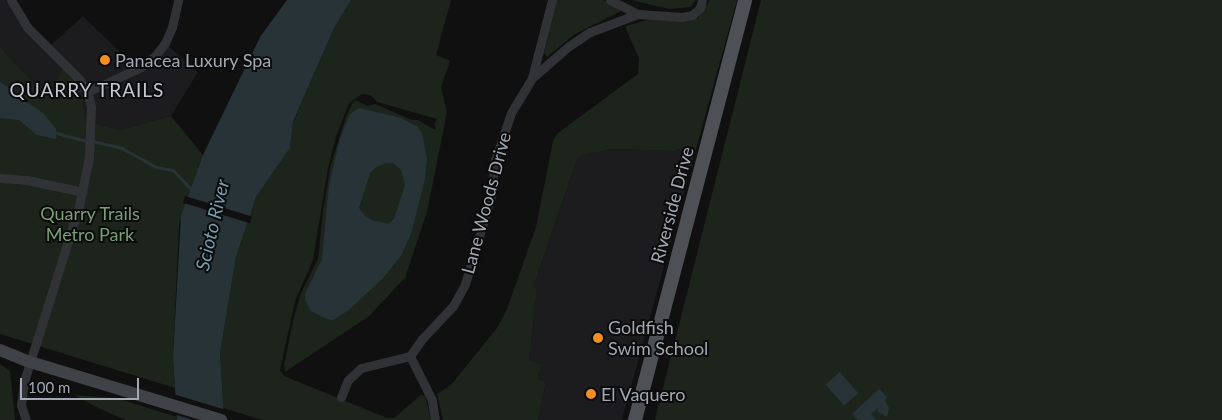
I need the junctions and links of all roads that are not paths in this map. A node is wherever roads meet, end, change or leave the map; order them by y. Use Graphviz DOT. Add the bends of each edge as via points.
graph roads {
  1 [pos="11,0"];
  2 [pos="178,0"];
  3 [pos="552,0"];
  4 [pos="610,0"];
  5 [pos="702,0"];
  6 [pos="745,0"];
  7 [pos="638,14"];
  8 [pos="532,78"];
  9 [pos="87,92"];
  10 [pos="0,178"];
  11 [pos="83,192"];
  12 [pos="0,350"];
  13 [pos="410,356"];
  14 [pos="30,362"];
  15 [pos="341,397"];
  16 [pos="26,420"];
  17 [pos="221,420"];
  18 [pos="435,420"];
  19 [pos="635,420"];
  1 -- 9 [label="street" via="27,26 80,80"];
  2 -- 9 [label="street" via="172,27 155,56 141,67"];
  3 -- 8 [label="street, Lane Woods Drive"];
  4 -- 7 [label="street"];
  5 -- 7 [label="street" via="700,8 682,17"];
  6 -- 19 [label="main road, Riverside Drive"];
  7 -- 8 [label="street" via="590,32"];
  8 -- 13 [label="street, Lane Woods Drive" via="511,113 494,163 492,193 465,284 453,306"];
  9 -- 11 [label="street" via="91,125"];
  10 -- 11 [label="street" via="27,180"];
  11 -- 14 [label="street"];
  12 -- 14 [label="main road"];
  13 -- 15 [label="street" via="361,368 348,380"];
  13 -- 18 [label="street" via="432,400"];
  14 -- 16 [label="street" via="22,393"];
  14 -- 17 [label="main road"];
}
